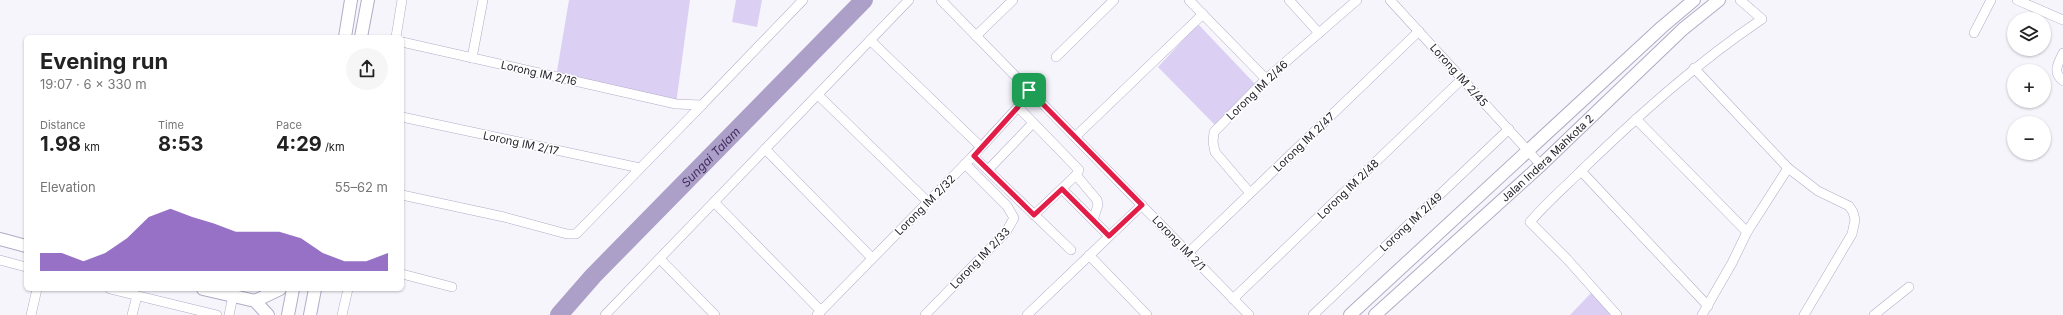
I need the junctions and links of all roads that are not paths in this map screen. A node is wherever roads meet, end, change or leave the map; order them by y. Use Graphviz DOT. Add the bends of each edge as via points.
graph roads {
  1 [pos="351,0"];
  2 [pos="368,0"];
  3 [pos="402,0"];
  4 [pos="483,0"];
  5 [pos="803,0"];
  6 [pos="908,0"];
  7 [pos="941,0"];
  8 [pos="1013,0"];
  9 [pos="1114,0"];
  10 [pos="1189,0"];
  11 [pos="1289,0"];
  12 [pos="1358,0"];
  13 [pos="1390,0"];
  14 [pos="1694,0"];
  15 [pos="1719,0"];
  16 [pos="1740,0"];
  17 [pos="1991,0"];
  18 [pos="2017,0"];
  19 [pos="1202,14"];
  20 [pos="2063,20"];
  21 [pos="1419,31"];
  22 [pos="1319,33"];
  23 [pos="1974,33"];
  24 [pos="345,35"];
  25 [pos="361,35"];
  26 [pos="396,35"];
  27 [pos="976,36"];
  28 [pos="870,40"];
  29 [pos="404,42"];
  30 [pos="2063,53"];
  31 [pos="1056,57"];
  32 [pos="472,58"];
  33 [pos="1694,68"];
  34 [pos="1266,79"];
  35 [pos="1462,79"];
  36 [pos="2063,81"];
  37 [pos="1029,90"];
  38 [pos="818,94"];
  39 [pos="702,106"];
  40 [pos="1018,107"];
  41 [pos="404,117"];
  42 [pos="1636,119"];
  43 [pos="1033,123"];
  44 [pos="1509,130"];
  45 [pos="1075,137"];
  46 [pos="981,147"];
  47 [pos="765,149"];
  48 [pos="1528,152"];
  49 [pos="974,156"];
  50 [pos="965,164"];
  51 [pos="1541,165"];
  52 [pos="640,168"];
  53 [pos="1788,168"];
  54 [pos="988,170"];
  55 [pos="1581,171"];
  56 [pos="1076,175"];
  57 [pos="1062,189"];
  58 [pos="1250,193"];
  59 [pos="404,195"];
  60 [pos="714,202"];
  61 [pos="928,202"];
  62 [pos="1142,205"];
  63 [pos="1034,215"];
  64 [pos="1093,220"];
  65 [pos="1747,232"];
  66 [pos="1109,236"];
  67 [pos="0,239"];
  68 [pos="24,245"];
  69 [pos="1071,250"];
  70 [pos="1188,253"];
  71 [pos="1089,255"];
  72 [pos="872,258"];
  73 [pos="660,259"];
  74 [pos="0,260"];
  75 [pos="24,266"];
  76 [pos="404,275"];
  77 [pos="452,287"];
  78 [pos="1909,287"];
  79 [pos="37,291"];
  80 [pos="117,291"];
  81 [pos="212,291"];
  82 [pos="276,291"];
  83 [pos="293,291"];
  84 [pos="315,291"];
  85 [pos="348,291"];
  86 [pos="136,296"];
  87 [pos="233,296"];
  88 [pos="1233,299"];
  89 [pos="255,301"];
  90 [pos="1708,306"];
  91 [pos="819,313"];
  92 [pos="1031,314"];
  93 [pos="31,315"];
  94 [pos="132,315"];
  95 [pos="217,315"];
  96 [pos="229,315"];
  97 [pos="268,315"];
  98 [pos="288,315"];
  99 [pos="310,315"];
  100 [pos="342,315"];
  101 [pos="605,315"];
  102 [pos="715,315"];
  103 [pos="925,315"];
  104 [pos="1147,315"];
  105 [pos="1249,315"];
  106 [pos="1313,315"];
  107 [pos="1350,315"];
  108 [pos="1375,315"];
  109 [pos="1617,315"];
  110 [pos="1702,315"];
  111 [pos="1804,315"];
  112 [pos="1874,315"];
  1 -- 24 [label="street"];
  2 -- 25 [label="street"];
  3 -- 26 [label="street"];
  4 -- 32 [label="street"];
  5 -- 39 [label="street"];
  6 -- 28 [label="street"];
  7 -- 27 [label="street, Lorong IM 2/1"];
  8 -- 27 [label="street"];
  9 -- 31 [label="street"];
  10 -- 19 [label="street"];
  11 -- 22 [label="street"];
  12 -- 22 [label="street, Lorong IM 2/46"];
  13 -- 21 [label="street, Lorong IM 2/45"];
  14 -- 48 [label="street, Jalan Indera Mahkota 2"];
  15 -- 51 [label="street, Jalan Indera Mahkota 2" via="1682,29"];
  16 -- 33 [label="street" via="1762,19"];
  17 -- 23 [label="street"];
  18 -- 20 [label="street"];
  19 -- 34 [label="street"];
  19 -- 45 [label="street"];
  21 -- 35 [label="street, Lorong IM 2/45"];
  21 -- 58 [label="street, Lorong IM 2/47"];
  22 -- 34 [label="street, Lorong IM 2/46"];
  27 -- 37 [label="street, Lorong IM 2/1"];
  28 -- 38 [label="street"];
  28 -- 46 [label="street"];
  29 -- 32 [label="street, Lorong IM 2/16"];
  30 -- 36 [label="street" via="2056,68 2056,74"];
  32 -- 39 [label="street, Lorong IM 2/16" via="676,104"];
  33 -- 42 [label="street"];
  33 -- 53 [label="street"];
  34 -- 58 [label="street, Lorong IM 2/46" via="1214,132 1213,137 1215,152"];
  35 -- 44 [label="street, Lorong IM 2/45"];
  35 -- 88 [label="street, Lorong IM 2/48"];
  37 -- 40 [label="street, Lorong IM 2/32"];
  37 -- 45 [label="street, Lorong IM 2/1"];
  38 -- 47 [label="street"];
  38 -- 61 [label="street"];
  39 -- 52 [label="street"];
  40 -- 43 [label="street"];
  40 -- 46 [label="street, Lorong IM 2/32"];
  41 -- 52 [label="street, Lorong IM 2/17"];
  42 -- 55 [label="street"];
  42 -- 65 [label="street"];
  43 -- 54 [label="street"];
  43 -- 56 [label="street" via="1079,169"];
  44 -- 48 [label="street, Lorong IM 2/45"];
  44 -- 106 [label="street, Lorong IM 2/49"];
  45 -- 62 [label="street, Lorong IM 2/1"];
  46 -- 49 [label="street, Lorong IM 2/32"];
  47 -- 60 [label="street"];
  47 -- 72 [label="street"];
  48 -- 51 [label="street, Lorong IM 2/45"];
  48 -- 107 [label="street, Jalan Indera Mahkota 2"];
  49 -- 50 [label="street, Lorong IM 2/32"];
  49 -- 54 [label="street"];
  50 -- 61 [label="street, Lorong IM 2/32"];
  50 -- 103 [label="street, Lorong IM 2/33" via="1007,206 1014,218 1006,232"];
  51 -- 108 [label="street, Jalan Indera Mahkota 2"];
  52 -- 59 [label="street" via="579,232 566,234 504,216"];
  53 -- 65 [label="street"];
  53 -- 111 [label="street" via="1818,191 1849,206 1855,220 1852,234"];
  54 -- 63 [label="street"];
  55 -- 90 [label="street"];
  55 -- 109 [label="street" via="1530,222"];
  56 -- 57 [label="street"];
  56 -- 64 [label="street" via="1098,200"];
  57 -- 63 [label="street"];
  57 -- 64 [label="street"];
  58 -- 70 [label="street, Lorong IM 2/47"];
  60 -- 73 [label="street"];
  60 -- 91 [label="street"];
  61 -- 72 [label="street, Lorong IM 2/32"];
  62 -- 66 [label="street"];
  62 -- 70 [label="street, Lorong IM 2/1"];
  63 -- 69 [label="street"];
  64 -- 66 [label="street"];
  65 -- 90 [label="street"];
  66 -- 71 [label="street"];
  67 -- 68 [label="street"];
  70 -- 88 [label="street, Lorong IM 2/1"];
  71 -- 92 [label="street"];
  71 -- 104 [label="street"];
  72 -- 91 [label="street, Lorong IM 2/32"];
  73 -- 101 [label="street"];
  73 -- 102 [label="street"];
  74 -- 75 [label="street"];
  76 -- 77 [label="street"];
  78 -- 112 [label="street"];
  79 -- 93 [label="street"];
  80 -- 86 [label="street"];
  81 -- 87 [label="street"];
  82 -- 89 [label="street"];
  83 -- 98 [label="street"];
  84 -- 99 [label="street"];
  85 -- 100 [label="street"];
  86 -- 94 [label="street"];
  86 -- 95 [label="street"];
  87 -- 89 [label="street"];
  87 -- 96 [label="street"];
  88 -- 105 [label="street, Lorong IM 2/1"];
  89 -- 97 [label="street"];
  90 -- 110 [label="street"];
}
